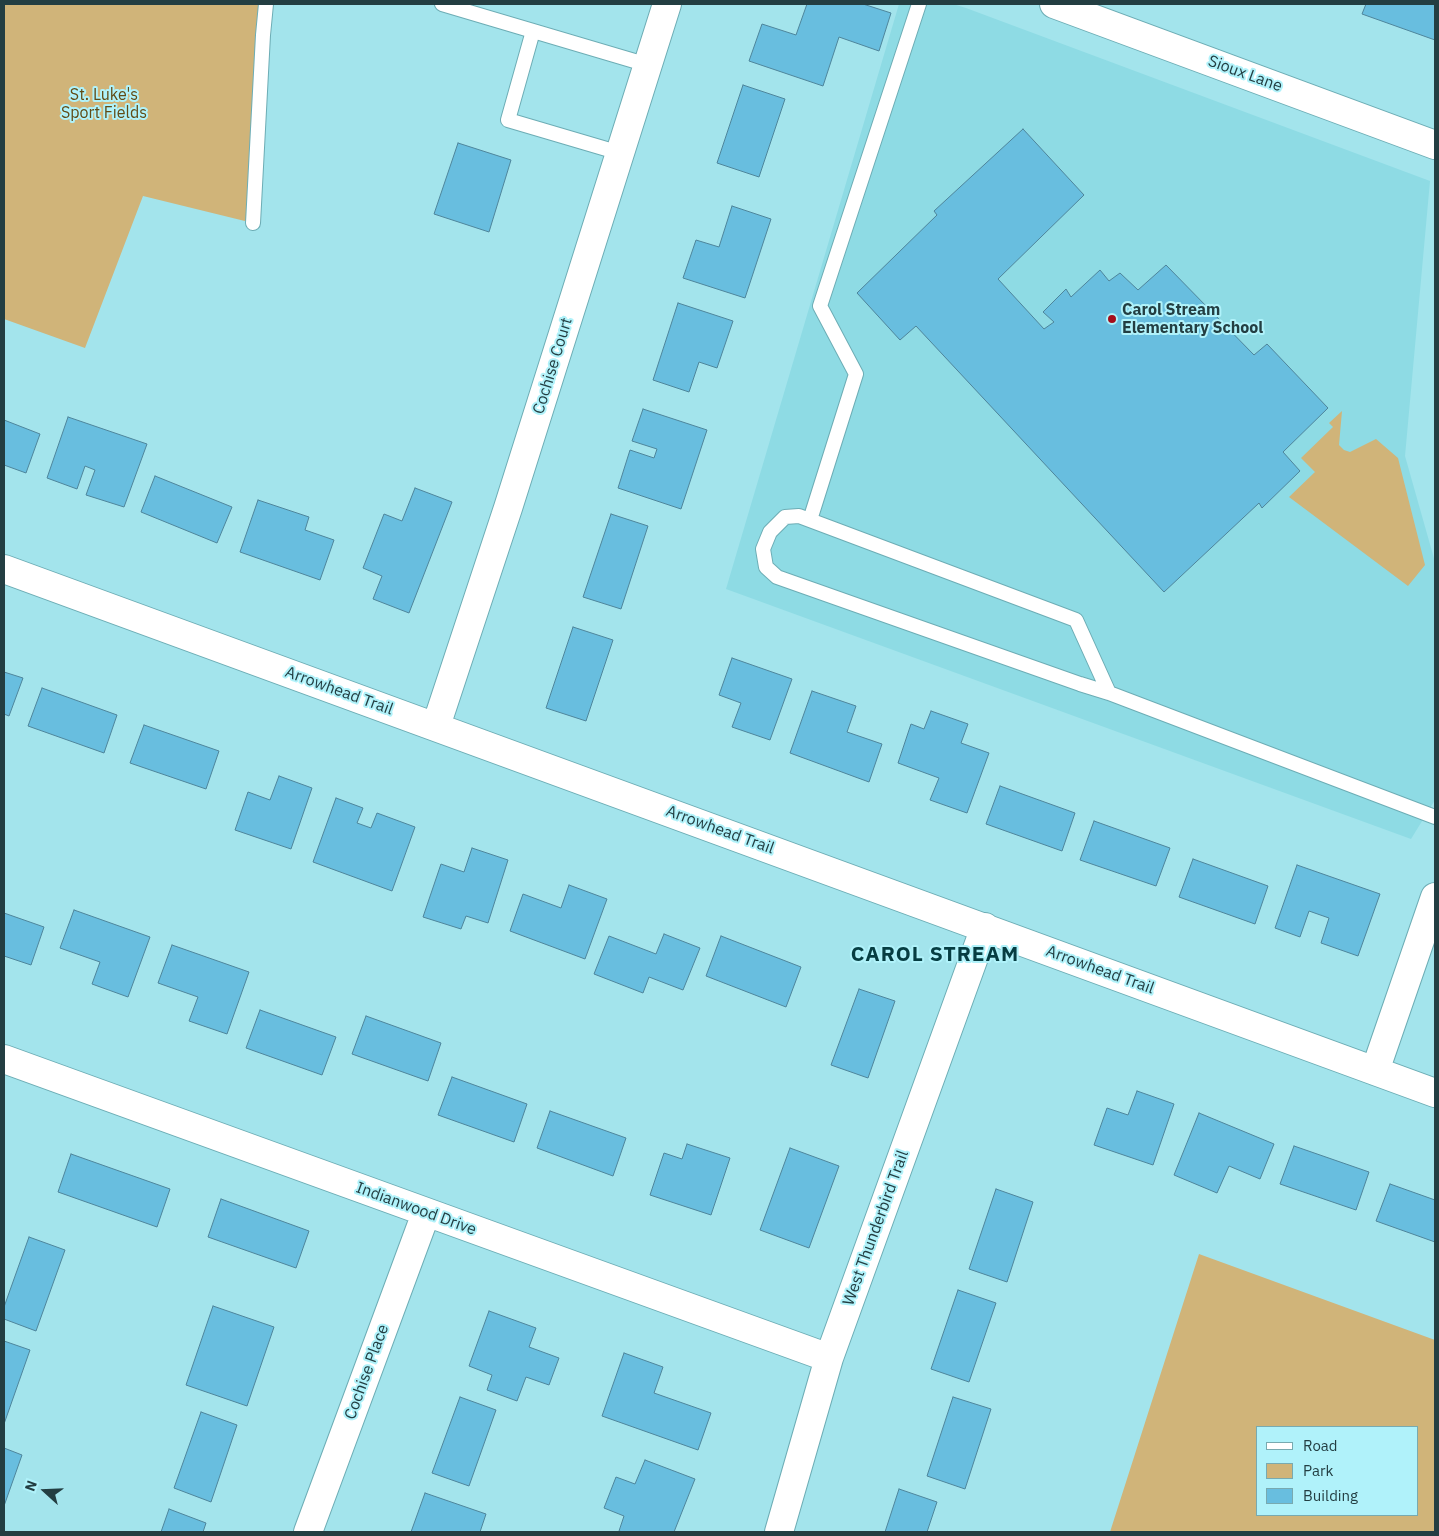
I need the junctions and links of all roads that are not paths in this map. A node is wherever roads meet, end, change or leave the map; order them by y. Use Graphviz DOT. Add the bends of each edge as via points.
graph roads {
  1 [pos="266,4"];
  2 [pos="442,4"];
  3 [pos="667,4"];
  4 [pos="919,4"];
  5 [pos="1054,4"];
  6 [pos="533,31"];
  7 [pos="648,65"];
  8 [pos="1435,145"];
  9 [pos="620,153"];
  10 [pos="252,223"];
  11 [pos="810,520"];
  12 [pos="4,569"];
  13 [pos="1108,693"];
  14 [pos="436,726"];
  15 [pos="1435,817"];
  16 [pos="1435,898"];
  17 [pos="985,927"];
  18 [pos="4,1059"];
  19 [pos="1375,1071"];
  20 [pos="1435,1092"];
  21 [pos="426,1213"];
  22 [pos="829,1358"];
  23 [pos="308,1532"];
  24 [pos="779,1532"];
  1 -- 10 [label="lane"];
  2 -- 6 [label="lane"];
  3 -- 7 [label="street, Cochise Court"];
  4 -- 11 [label="lane" via="820,306 856,374"];
  5 -- 8 [label="street, Sioux Lane"];
  6 -- 7 [label="lane"];
  6 -- 9 [label="lane" via="508,120"];
  7 -- 9 [label="street, Cochise Court"];
  9 -- 14 [label="street, Cochise Court"];
  11 -- 13 [label="lane" via="1076,620"];
  11 -- 13 [label="lane" via="799,516 785,517 770,532 764,549 766,567 777,577"];
  12 -- 14 [label="street, Arrowhead Trail"];
  13 -- 15 [label="lane"];
  14 -- 17 [label="street, Arrowhead Trail"];
  16 -- 19 [label="street"];
  17 -- 19 [label="street, Arrowhead Trail"];
  17 -- 22 [label="street, West Thunderbird Trail"];
  18 -- 21 [label="street, Indianwood Drive"];
  19 -- 20 [label="street, Arrowhead Trail"];
  21 -- 22 [label="street, Indianwood Drive"];
  21 -- 23 [label="street, Cochise Place"];
  22 -- 24 [label="street, West Thunderbird Trail"];
}
